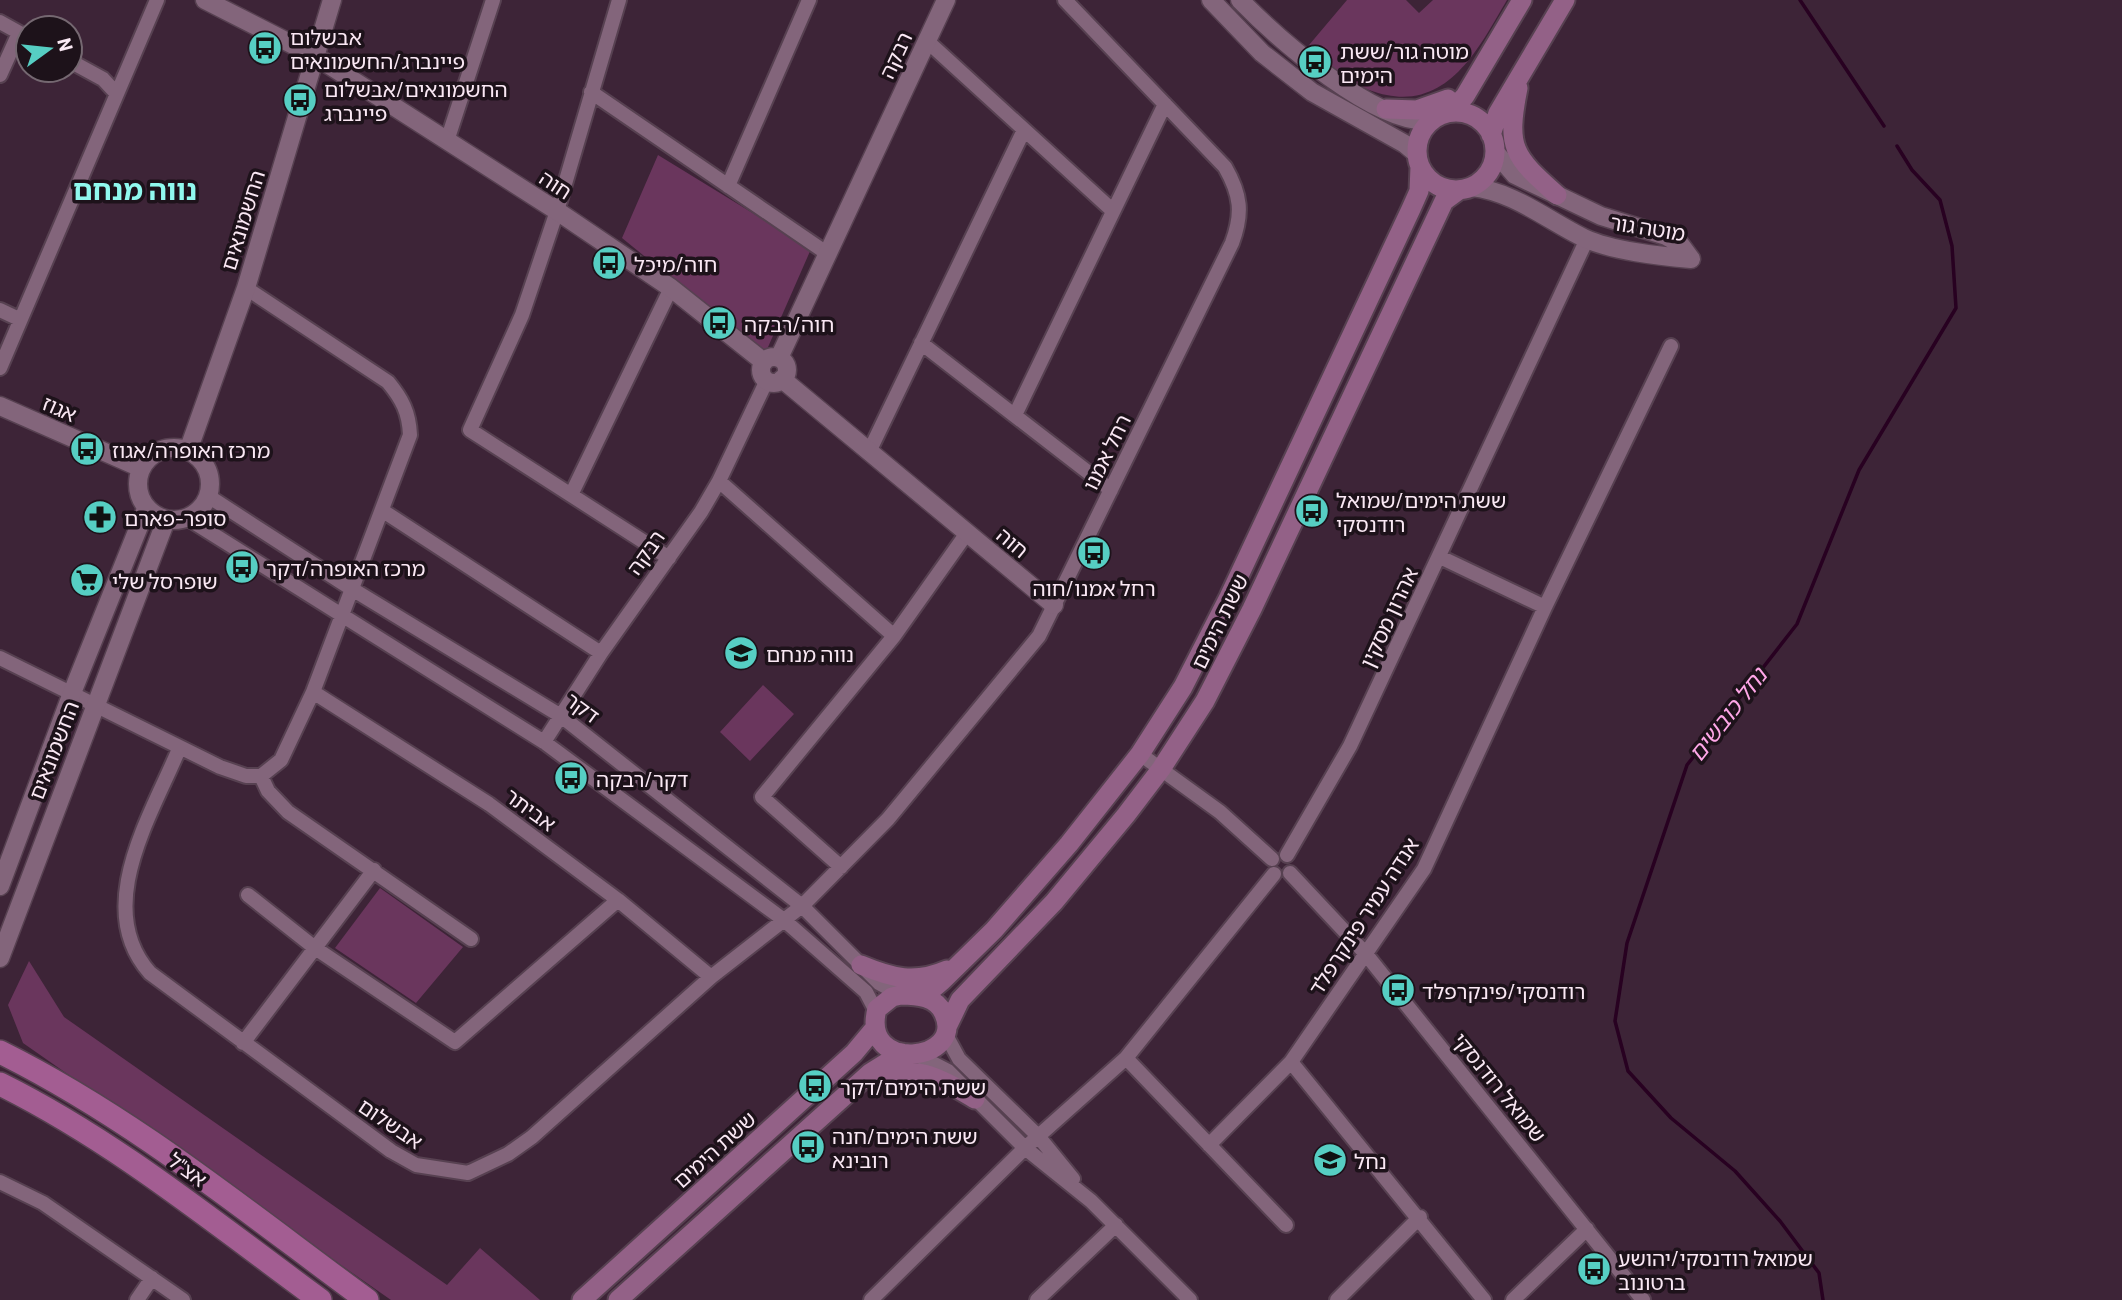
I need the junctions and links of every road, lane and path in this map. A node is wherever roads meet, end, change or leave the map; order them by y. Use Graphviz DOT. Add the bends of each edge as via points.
graph roads {
  1 [pos="157,0"];
  2 [pos="205,0"];
  3 [pos="332,0"];
  4 [pos="493,0"];
  5 [pos="619,0"];
  6 [pos="809,0"];
  7 [pos="946,0"];
  8 [pos="1065,0"];
  9 [pos="1211,0"];
  10 [pos="1240,0"];
  11 [pos="1522,0"];
  12 [pos="1565,0"];
  13 [pos="927,41"];
  14 [pos="14,52"];
  15 [pos="315,56"];
  16 [pos="84,69"];
  17 [pos="1521,73"];
  18 [pos="0,75"];
  19 [pos="1475,80"];
  20 [pos="591,92"];
  21 [pos="116,93"];
  22 [pos="1165,104"];
  23 [pos="1386,109"];
  24 [pos="1450,112"];
  25 [pos="1432,120"];
  26 [pos="1024,130"];
  27 [pos="447,141"];
  28 [pos="1493,143"];
  29 [pos="1419,161"];
  30 [pos="728,186"];
  31 [pos="1465,188"];
  32 [pos="1557,195"];
  33 [pos="1112,210"];
  34 [pos="557,211"];
  35 [pos="1587,239"];
  36 [pos="828,254"];
  37 [pos="246,288"];
  38 [pos="671,288"];
  39 [pos="0,310"];
  40 [pos="19,319"];
  41 [pos="921,343"];
  42 [pos="1671,346"];
  43 [pos="771,360"];
  44 [pos="0,368"];
  45 [pos="774,380"];
  46 [pos="0,406"];
  47 [pos="1015,415"];
  48 [pos="188,451"];
  49 [pos="869,452"];
  50 [pos="141,468"];
  51 [pos="719,481"];
  52 [pos="1111,490"];
  53 [pos="571,495"];
  54 [pos="208,496"];
  55 [pos="146,509"];
  56 [pos="383,511"];
  57 [pos="187,518"];
  58 [pos="166,520"];
  59 [pos="967,533"];
  60 [pos="1440,557"];
  61 [pos="669,558"];
  62 [pos="352,589"];
  63 [pos="1054,605"];
  64 [pos="1545,607"];
  65 [pos="341,616"];
  66 [pos="894,636"];
  67 [pos="601,653"];
  68 [pos="0,658"];
  69 [pos="313,692"];
  70 [pos="72,693"];
  71 [pos="95,705"];
  72 [pos="561,716"];
  73 [pos="544,742"];
  74 [pos="179,749"];
  75 [pos="1140,754"];
  76 [pos="1161,769"];
  77 [pos="261,776"];
  78 [pos="1287,855"];
  79 [pos="1273,866"];
  80 [pos="841,867"];
  81 [pos="374,870"];
  82 [pos="1290,873"];
  83 [pos="0,886"];
  84 [pos="248,895"];
  85 [pos="618,900"];
  86 [pos="802,906"];
  87 [pos="784,920"];
  88 [pos="471,939"];
  89 [pos="315,948"];
  90 [pos="1366,953"];
  91 [pos="0,958"];
  92 [pos="861,965"];
  93 [pos="958,965"];
  94 [pos="711,977"];
  95 [pos="908,995"];
  96 [pos="876,1021"];
  97 [pos="946,1031"];
  98 [pos="243,1043"];
  99 [pos="0,1052"];
  100 [pos="907,1053"];
  101 [pos="1126,1058"];
  102 [pos="1291,1062"];
  103 [pos="0,1084"];
  104 [pos="844,1096"];
  105 [pos="975,1099"];
  106 [pos="1038,1136"];
  107 [pos="1209,1145"];
  108 [pos="1026,1148"];
  109 [pos="0,1182"];
  110 [pos="1091,1201"];
  111 [pos="1420,1217"];
  112 [pos="1116,1225"];
  113 [pos="1286,1225"];
  114 [pos="1587,1229"];
  115 [pos="152,1278"];
  116 [pos="137,1300"];
  117 [pos="183,1300"];
  118 [pos="320,1300"];
  119 [pos="367,1300"];
  120 [pos="582,1300"];
  121 [pos="618,1300"];
  122 [pos="871,1300"];
  123 [pos="1037,1300"];
  124 [pos="1190,1300"];
  125 [pos="1337,1300"];
  126 [pos="1484,1300"];
  127 [pos="1513,1300"];
  128 [pos="1643,1300"];
  1 -- 21 [label="street"];
  2 -- 15 [label="street, חוה"];
  3 -- 15 [label="street, החשמונאים"];
  4 -- 27 [label="street"];
  5 -- 20 [label="street"];
  6 -- 30 [label="street"];
  7 -- 13 [label="street, רבקה"];
  8 -- 22 [label="street, רחל אמנו"];
  9 -- 29 [label="street" via="1262,53 1312,92 1405,144"];
  10 -- 23 [label="street" via="1276,37 1324,75"];
  11 -- 19 [label="main road"];
  12 -- 17 [label="main road"];
  13 -- 26 [label="street"];
  13 -- 36 [label="street, רבקה"];
  14 -- 18 [label="street"];
  15 -- 27 [label="street, חוה"];
  15 -- 37 [label="street, החשמונאים"];
  16 -- 21 [label="street"];
  17 -- 28 [label="main road" via="1498,113"];
  17 -- 32 [label="main road" via="1511,125 1513,143 1528,169"];
  19 -- 23 [label="main road" via="1430,107"];
  19 -- 24 [label="main road"];
  20 -- 30 [label="street"];
  20 -- 34 [label="street"];
  21 -- 40 [label="street"];
  22 -- 33 [label="street"];
  22 -- 52 [label="street, רחל אמנו" via="1225,167 1237,188 1239,223"];
  23 -- 25 [label="street" via="1419,122"];
  24 -- 25 [label="main road"];
  24 -- 28 [label="main road" via="1474,117"];
  25 -- 29 [label="main road" via="1418,141"];
  26 -- 33 [label="street"];
  26 -- 41 [label="street"];
  27 -- 34 [label="street, חוה"];
  28 -- 31 [label="main road" via="1488,173"];
  28 -- 32 [label="street, מוטה גור" via="1515,175"];
  29 -- 31 [label="main road" via="1436,185"];
  29 -- 75 [label="main road, ששת הימים" via="1419,191 1411,209 1228,597 1182,687"];
  30 -- 36 [label="street"];
  31 -- 35 [label="street, מוטה גור" via="1503,194"];
  31 -- 76 [label="main road, ששת הימים" via="1444,201 1219,675"];
  32 -- 35 [label="street, מוטה גור" via="1601,216 1666,236 1691,259 1662,257"];
  33 -- 47 [label="street"];
  34 -- 38 [label="street, חוה"];
  34 -- 53 [label="street" via="522,315 470,430"];
  35 -- 60 [label="street, אהרון מסקין"];
  36 -- 43 [label="street, רבקה"];
  37 -- 48 [label="street, החשמונאים"];
  37 -- 56 [label="street" via="388,382 403,401 410,435"];
  38 -- 43 [label="street, חוה"];
  38 -- 53 [label="street"];
  39 -- 40 [label="street"];
  40 -- 44 [label="street"];
  41 -- 47 [label="street"];
  41 -- 49 [label="street"];
  42 -- 64 [label="street, אנדה עמיר פינקרפלד"];
  43 -- 45 [label="street" via="787,370"];
  45 -- 49 [label="street, חוה"];
  45 -- 51 [label="street, רבקה"];
  46 -- 50 [label="street, אגוז"];
  47 -- 52 [label="street"];
  48 -- 50 [label="street" via="161,450"];
  48 -- 54 [label="street" via="209,475"];
  49 -- 59 [label="street, חוה"];
  50 -- 55 [label="street" via="137,489"];
  51 -- 61 [label="street, רבקה"];
  51 -- 66 [label="street"];
  52 -- 63 [label="street, רחל אמנו"];
  53 -- 61 [label="street"];
  54 -- 57 [label="street"];
  54 -- 62 [label="street, דקר"];
  55 -- 58 [label="street"];
  55 -- 70 [label="street, החשמונאים"];
  56 -- 62 [label="street"];
  56 -- 67 [label="street"];
  57 -- 58 [label="street"];
  57 -- 65 [label="street"];
  58 -- 71 [label="street, החשמונאים"];
  59 -- 63 [label="street, חוה"];
  59 -- 66 [label="street"];
  60 -- 64 [label="street"];
  60 -- 78 [label="street, אהרון מסקין" via="1350,746"];
  61 -- 67 [label="street, רבקה"];
  62 -- 65 [label="street"];
  62 -- 72 [label="street, דקר"];
  63 -- 80 [label="street, רחל אמנו" via="1039,636 888,819"];
  64 -- 90 [label="street, אנדה עמיר פינקרפלד" via="1424,869"];
  65 -- 69 [label="street"];
  65 -- 73 [label="street"];
  66 -- 80 [label="street" via="762,797"];
  67 -- 72 [label="street, רבקה"];
  68 -- 70 [label="street"];
  69 -- 77 [label="street" via="281,760"];
  69 -- 85 [label="street, אביתר" via="489,804"];
  70 -- 71 [label="street"];
  70 -- 83 [label="street, החשמונאים"];
  71 -- 74 [label="street"];
  71 -- 91 [label="street, החשמונאים"];
  72 -- 73 [label="street, רבקה"];
  72 -- 86 [label="street, דקר"];
  73 -- 87 [label="street"];
  74 -- 77 [label="street" via="246,776"];
  74 -- 98 [label="street, אבשלום" via="128,879 125,923 137,958 150,973"];
  75 -- 76 [label="street"];
  75 -- 93 [label="main road, ששת הימים" via="1060,855"];
  76 -- 79 [label="street" via="1220,812"];
  76 -- 97 [label="main road, ששת הימים" via="1054,902 960,1000"];
  77 -- 81 [label="street" via="288,812"];
  78 -- 79 [label="street" via="1281,854"];
  78 -- 82 [label="street" via="1293,863"];
  79 -- 82 [label="street" via="1280,877"];
  79 -- 101 [label="street"];
  80 -- 86 [label="street, רחל אמנו"];
  81 -- 88 [label="street"];
  81 -- 89 [label="street"];
  82 -- 90 [label="street, שמואל רודנסקי"];
  84 -- 89 [label="street"];
  85 -- 89 [label="street" via="455,1042"];
  85 -- 94 [label="street, אביתר"];
  86 -- 87 [label="street, אבשלום"];
  86 -- 92 [label="street, דקר"];
  87 -- 94 [label="street, אבשלום"];
  87 -- 96 [label="street" via="866,992"];
  89 -- 98 [label="street"];
  90 -- 102 [label="street, אנדה עמיר פינקרפלד"];
  90 -- 114 [label="street, שמואל רודנסקי"];
  92 -- 93 [label="main road" via="919,980"];
  92 -- 95 [label="street, דקר" via="879,983"];
  93 -- 95 [label="main road, ששת הימים" via="929,992"];
  94 -- 98 [label="street, אבשלום" via="532,1137 491,1165 468,1173 416,1165 391,1151"];
  95 -- 96 [label="main road" via="884,1002"];
  95 -- 97 [label="main road" via="934,1001 941,1008"];
  96 -- 100 [label="main road" via="884,1045"];
  96 -- 120 [label="main road, ששת הימים" via="854,1053"];
  97 -- 100 [label="main road" via="928,1052"];
  97 -- 106 [label="street" via="959,1059"];
  99 -- 119 [label="main road, אצ\"ל" via="146,1137"];
  100 -- 104 [label="main road" via="870,1073"];
  100 -- 105 [label="street" via="947,1071"];
  101 -- 106 [label="street"];
  101 -- 107 [label="street"];
  102 -- 107 [label="street, אנדה עמיר פינקרפלד"];
  102 -- 111 [label="street"];
  103 -- 118 [label="main road, אצ\"ל" via="130,1161"];
  104 -- 105 [label="main road" via="871,1079 910,1069 943,1079"];
  104 -- 121 [label="main road"];
  105 -- 108 [label="street"];
  106 -- 108 [label="street"];
  106 -- 110 [label="street"];
  107 -- 113 [label="street"];
  108 -- 110 [label="street"];
  108 -- 122 [label="street"];
  109 -- 115 [label="street" via="44,1203"];
  110 -- 112 [label="street"];
  111 -- 125 [label="street"];
  111 -- 126 [label="street"];
  112 -- 123 [label="street"];
  112 -- 124 [label="street"];
  114 -- 127 [label="street"];
  114 -- 128 [label="street, שמואל רודנסקי"];
  115 -- 116 [label="street"];
  115 -- 117 [label="street"];
}
